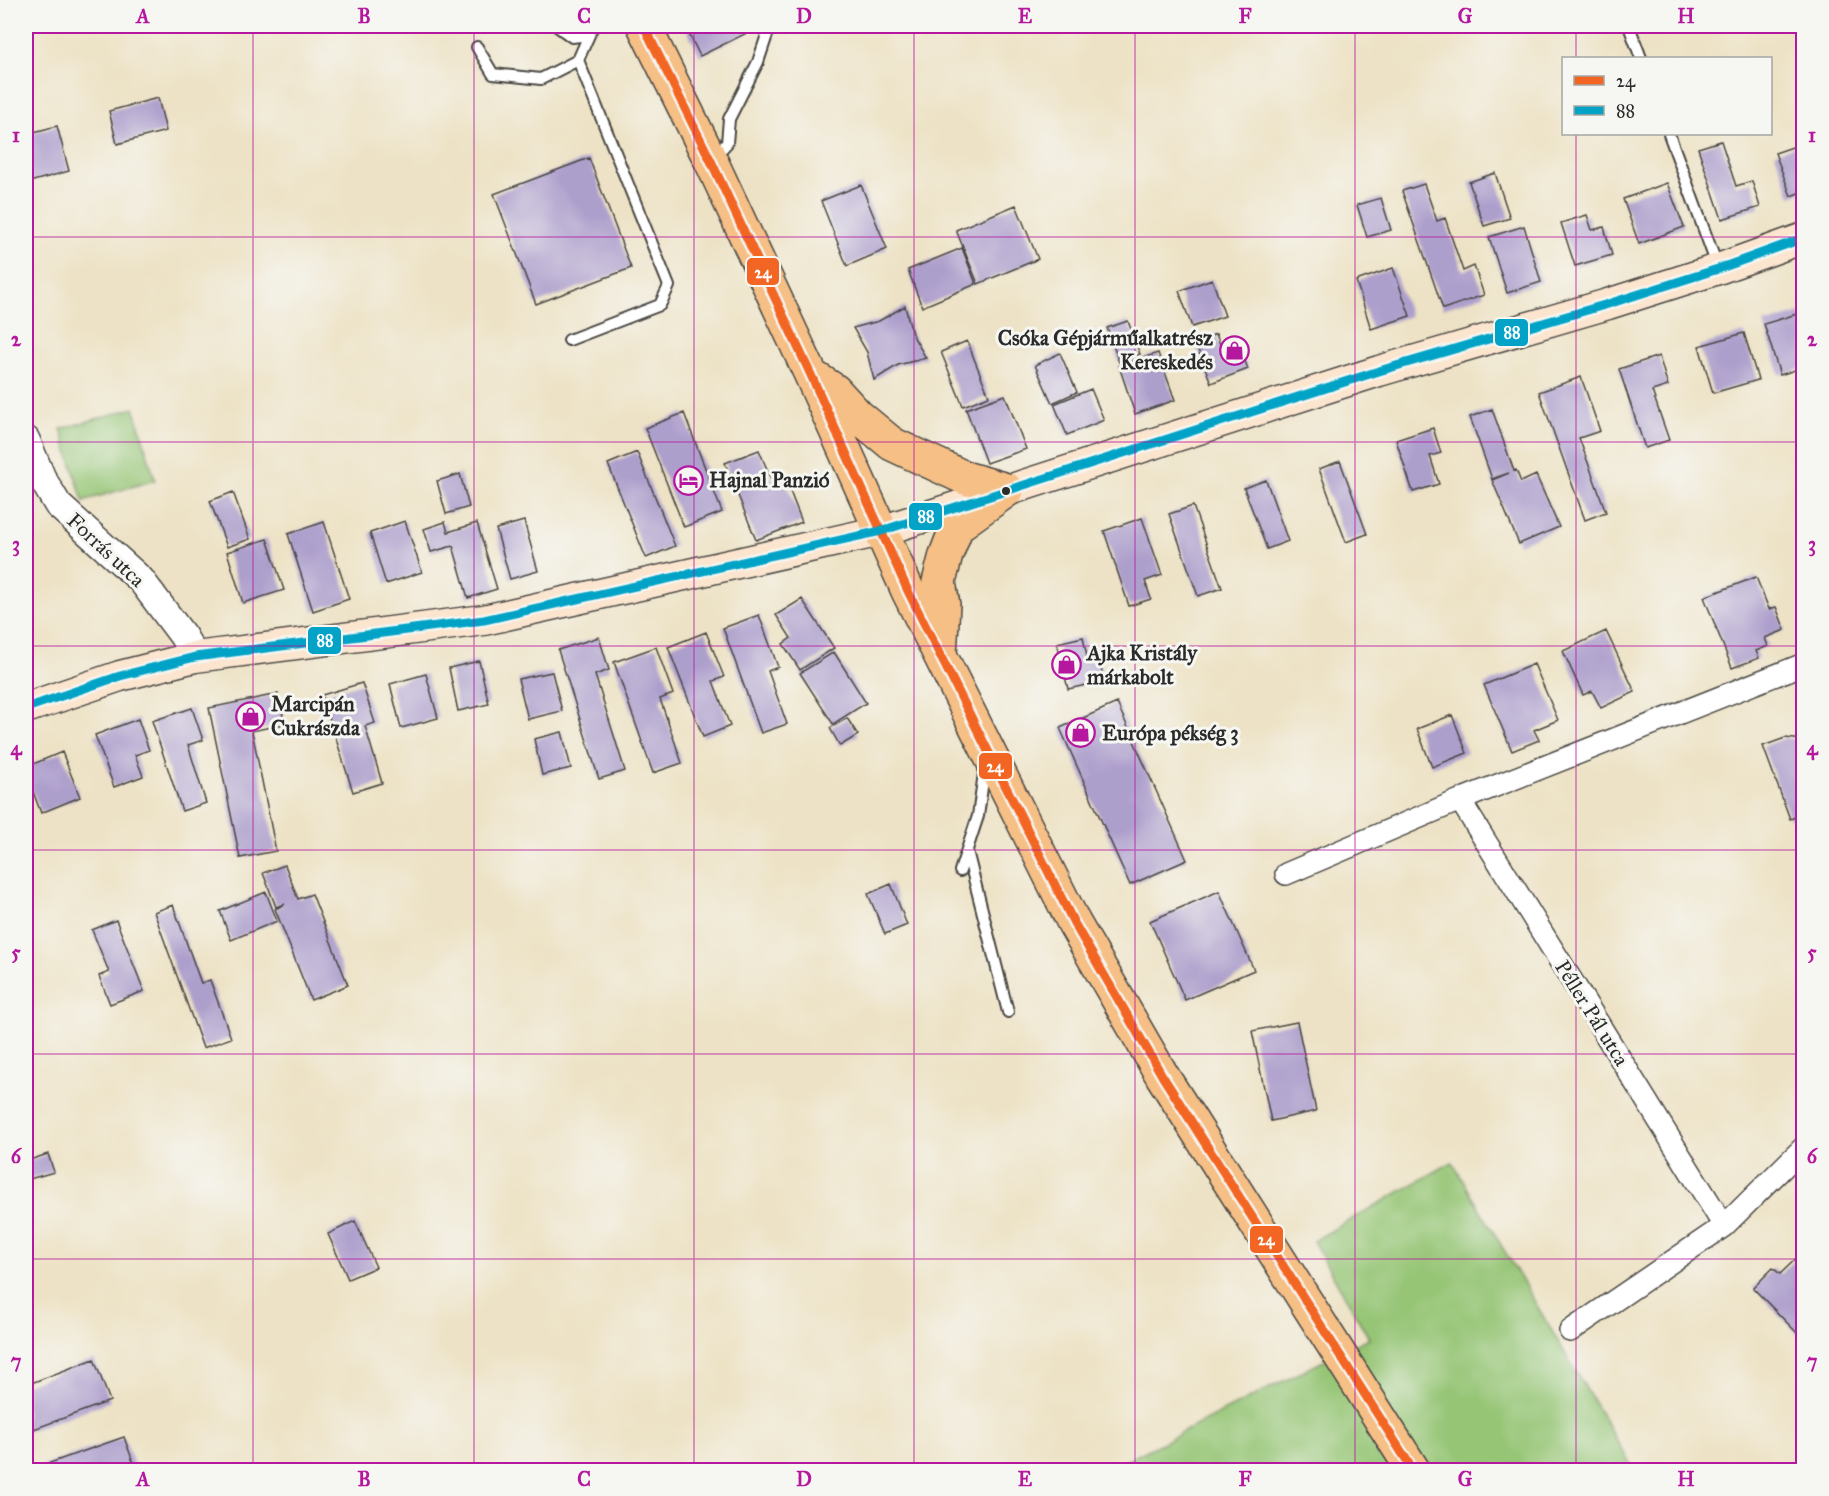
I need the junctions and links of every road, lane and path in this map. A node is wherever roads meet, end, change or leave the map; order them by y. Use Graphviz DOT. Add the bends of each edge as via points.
graph roads {
  1 [pos="557,26"];
  2 [pos="644,26"];
  3 [pos="765,26"];
  4 [pos="1629,26"];
  5 [pos="591,30"];
  6 [pos="477,47"];
  7 [pos="1641,57"];
  8 [pos="578,60"];
  9 [pos="1669,135"];
  10 [pos="711,161"];
  11 [pos="1803,238"];
  12 [pos="1718,268"];
  13 [pos="569,340"];
  14 [pos="811,375"];
  15 [pos="26,440"];
  16 [pos="1006,490"];
  17 [pos="881,531"];
  18 [pos="940,655"];
  19 [pos="195,657"];
  20 [pos="1803,664"];
  21 [pos="26,708"];
  22 [pos="986,750"];
  23 [pos="1460,800"];
  24 [pos="967,851"];
  25 [pos="960,871"];
  26 [pos="1286,874"];
  27 [pos="1008,1012"];
  28 [pos="1803,1147"];
  29 [pos="1724,1226"];
  30 [pos="1570,1331"];
  31 [pos="1413,1470"];
  1 -- 5 [label="lane" via="572,37"];
  2 -- 10 [label="main road"];
  3 -- 10 [label="lane" via="768,32 758,62 729,119 727,142"];
  4 -- 7 [label="lane"];
  5 -- 8 [label="lane"];
  6 -- 8 [label="lane" via="493,74 541,79"];
  8 -- 13 [label="lane" via="669,286 660,305"];
  9 -- 12 [label="lane"];
  10 -- 14 [label="main road"];
  11 -- 12 [label="main road"];
  12 -- 16 [label="main road"];
  14 -- 16 [label="main road" via="834,390 892,444 965,478"];
  14 -- 17 [label="main road"];
  15 -- 19 [label="street, Forrás utca" via="58,505 141,580"];
  16 -- 17 [label="main road"];
  16 -- 18 [label="main road" via="957,526 945,555 939,582 943,604"];
  17 -- 18 [label="main road"];
  17 -- 19 [label="main road" via="484,620"];
  18 -- 22 [label="main road"];
  19 -- 21 [label="main road" via="120,676"];
  20 -- 23 [label="street"];
  22 -- 24 [label="lane" via="978,816"];
  22 -- 31 [label="main road" via="1074,923 1163,1077"];
  23 -- 26 [label="street"];
  23 -- 29 [label="street, Péller Pál utca"];
  24 -- 25 [label="lane"];
  24 -- 27 [label="lane"];
  28 -- 29 [label="street"];
  29 -- 30 [label="street"];
}
